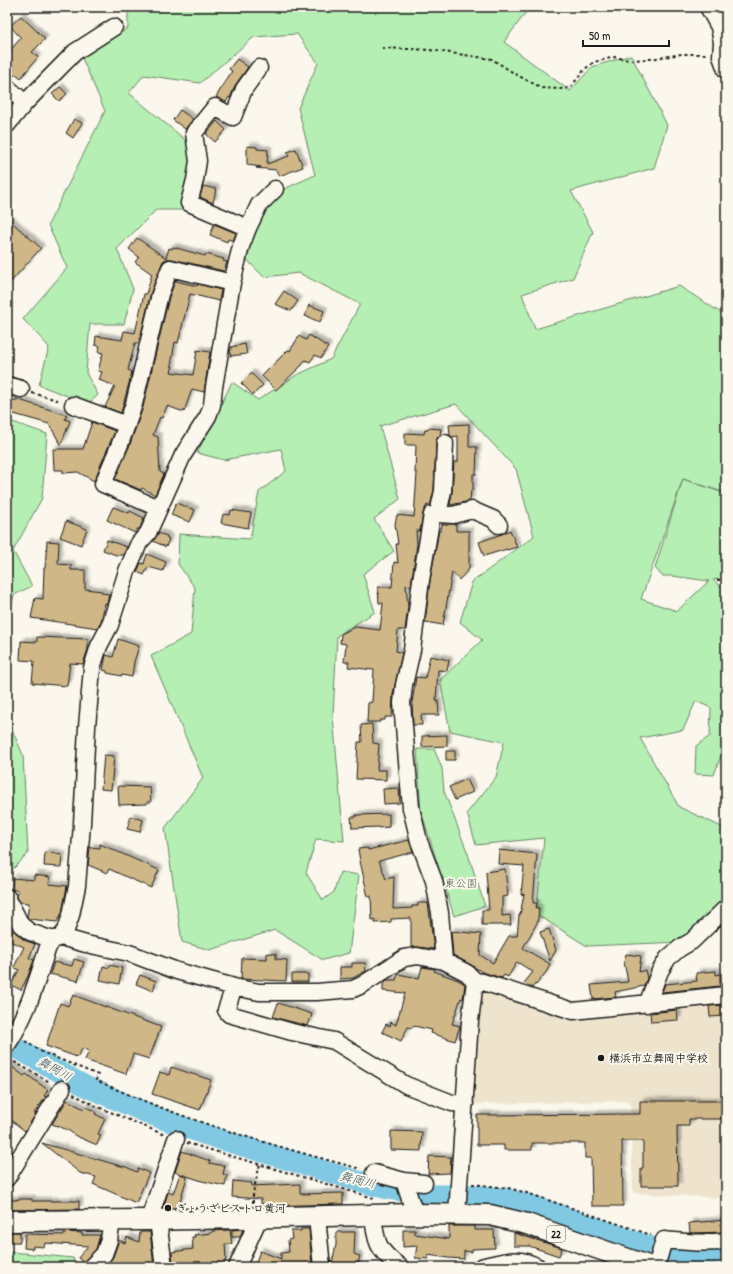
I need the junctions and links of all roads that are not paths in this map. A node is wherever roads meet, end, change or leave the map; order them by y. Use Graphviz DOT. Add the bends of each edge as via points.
graph roads {
  1 [pos="708,7"];
  2 [pos="114,26"];
  3 [pos="723,63"];
  4 [pos="259,68"];
  5 [pos="7,87"];
  6 [pos="25,103"];
  7 [pos="7,125"];
  8 [pos="275,189"];
  9 [pos="248,228"];
  10 [pos="232,283"];
  11 [pos="73,405"];
  12 [pos="127,426"];
  13 [pos="445,443"];
  14 [pos="158,508"];
  15 [pos="438,514"];
  16 [pos="499,525"];
  17 [pos="7,897"];
  18 [pos="726,908"];
  19 [pos="57,938"];
  20 [pos="444,961"];
  21 [pos="475,980"];
  22 [pos="234,987"];
  23 [pos="726,995"];
  24 [pos="647,1004"];
  25 [pos="10,1037"];
  26 [pos="62,1089"];
  27 [pos="464,1104"];
  28 [pos="176,1139"];
  29 [pos="374,1173"];
  30 [pos="7,1178"];
  31 [pos="424,1183"];
  32 [pos="405,1184"];
  33 [pos="379,1208"];
  34 [pos="413,1209"];
  35 [pos="457,1209"];
  36 [pos="317,1217"];
  37 [pos="256,1218"];
  38 [pos="112,1220"];
  39 [pos="153,1220"];
  40 [pos="7,1221"];
  41 [pos="726,1241"];
  42 [pos="655,1264"];
  43 [pos="91,1267"];
  44 [pos="164,1267"];
  45 [pos="237,1267"];
  46 [pos="322,1267"];
  47 [pos="400,1267"];
  48 [pos="481,1267"];
  49 [pos="538,1267"];
  1 -- 3 [label="street" via="719,28"];
  2 -- 6 [label="street" via="75,52"];
  4 -- 9 [label="street" via="244,89 233,117 215,107 194,133 198,161 189,203"];
  5 -- 6 [label="street"];
  6 -- 7 [label="street"];
  8 -- 9 [label="street" via="260,205"];
  9 -- 10 [label="street"];
  10 -- 12 [label="street" via="170,268 160,294"];
  10 -- 14 [label="street" via="212,405 208,416 183,455"];
  11 -- 12 [label="street"];
  12 -- 14 [label="street" via="103,484"];
  13 -- 15 [label="street" via="443,491"];
  14 -- 19 [label="street" via="127,571 110,625 99,646 92,668 77,886 66,930"];
  15 -- 16 [label="street" via="452,515 472,510"];
  15 -- 20 [label="street" via="432,515 402,703 411,808 419,841 434,881"];
  17 -- 19 [label="street" via="21,925 30,932"];
  18 -- 24 [label="street" via="692,941 668,958"];
  19 -- 22 [label="street" via="129,954"];
  19 -- 25 [label="street" via="48,947 29,1004"];
  20 -- 21 [label="street"];
  20 -- 22 [label="street" via="417,956 404,958 353,990 276,993"];
  21 -- 24 [label="street" via="573,1011"];
  21 -- 27 [label="street"];
  22 -- 27 [label="street" via="226,1010 229,1014 334,1041 406,1085 452,1103"];
  23 -- 24 [label="street"];
  26 -- 30 [label="street"];
  27 -- 35 [label="street"];
  28 -- 39 [label="street"];
  29 -- 32 [label="street"];
  31 -- 32 [label="street"];
  32 -- 34 [label="street"];
  33 -- 34 [label="main road, 22"];
  33 -- 36 [label="main road, 22"];
  33 -- 47 [label="street" via="376,1239 387,1257"];
  34 -- 35 [label="main road, 22"];
  35 -- 42 [label="main road, 22" via="527,1224"];
  36 -- 37 [label="main road, 22"];
  36 -- 46 [label="street"];
  37 -- 39 [label="main road, 22"];
  37 -- 45 [label="street"];
  38 -- 39 [label="main road, 22"];
  38 -- 40 [label="main road, 22"];
  38 -- 43 [label="street" via="110,1240 104,1254"];
  39 -- 44 [label="street"];
  41 -- 42 [label="street" via="663,1241"];
  48 -- 49 [label="street" via="508,1260 530,1262"];
}
